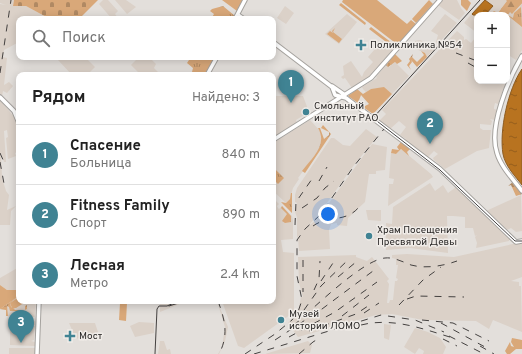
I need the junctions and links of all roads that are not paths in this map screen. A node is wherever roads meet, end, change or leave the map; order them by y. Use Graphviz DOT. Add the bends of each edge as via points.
graph roads {
  1 [pos="246,0"];
  2 [pos="440,0"];
  3 [pos="239,16"];
  4 [pos="276,44"];
  5 [pos="522,56"];
  6 [pos="216,60"];
  7 [pos="522,60"];
  8 [pos="210,72"];
  9 [pos="335,91"];
  10 [pos="344,96"];
  11 [pos="1,97"];
  12 [pos="335,101"];
  13 [pos="16,113"];
  14 [pos="16,115"];
  15 [pos="306,120"];
  16 [pos="276,139"];
  17 [pos="522,189"];
  18 [pos="522,240"];
  19 [pos="40,304"];
  20 [pos="38,354"];
  1 -- 3 [label="main road"];
  2 -- 10 [label="main road" via="377,72"];
  4 -- 9 [label="main road"];
  5 -- 17 [label="main road" via="500,109 495,141 499,158"];
  6 -- 8 [label="main road"];
  7 -- 17 [label="main road" via="501,110 496,141 500,158"];
  9 -- 10 [label="main road"];
  9 -- 12 [label="main road"];
  10 -- 12 [label="main road"];
  10 -- 15 [label="main road"];
  10 -- 18 [label="main road" via="440,169 516,242"];
  11 -- 13 [label="main road"];
  11 -- 14 [label="main road"];
  12 -- 15 [label="main road"];
  15 -- 16 [label="main road"];
  19 -- 20 [label="main road"];
}
